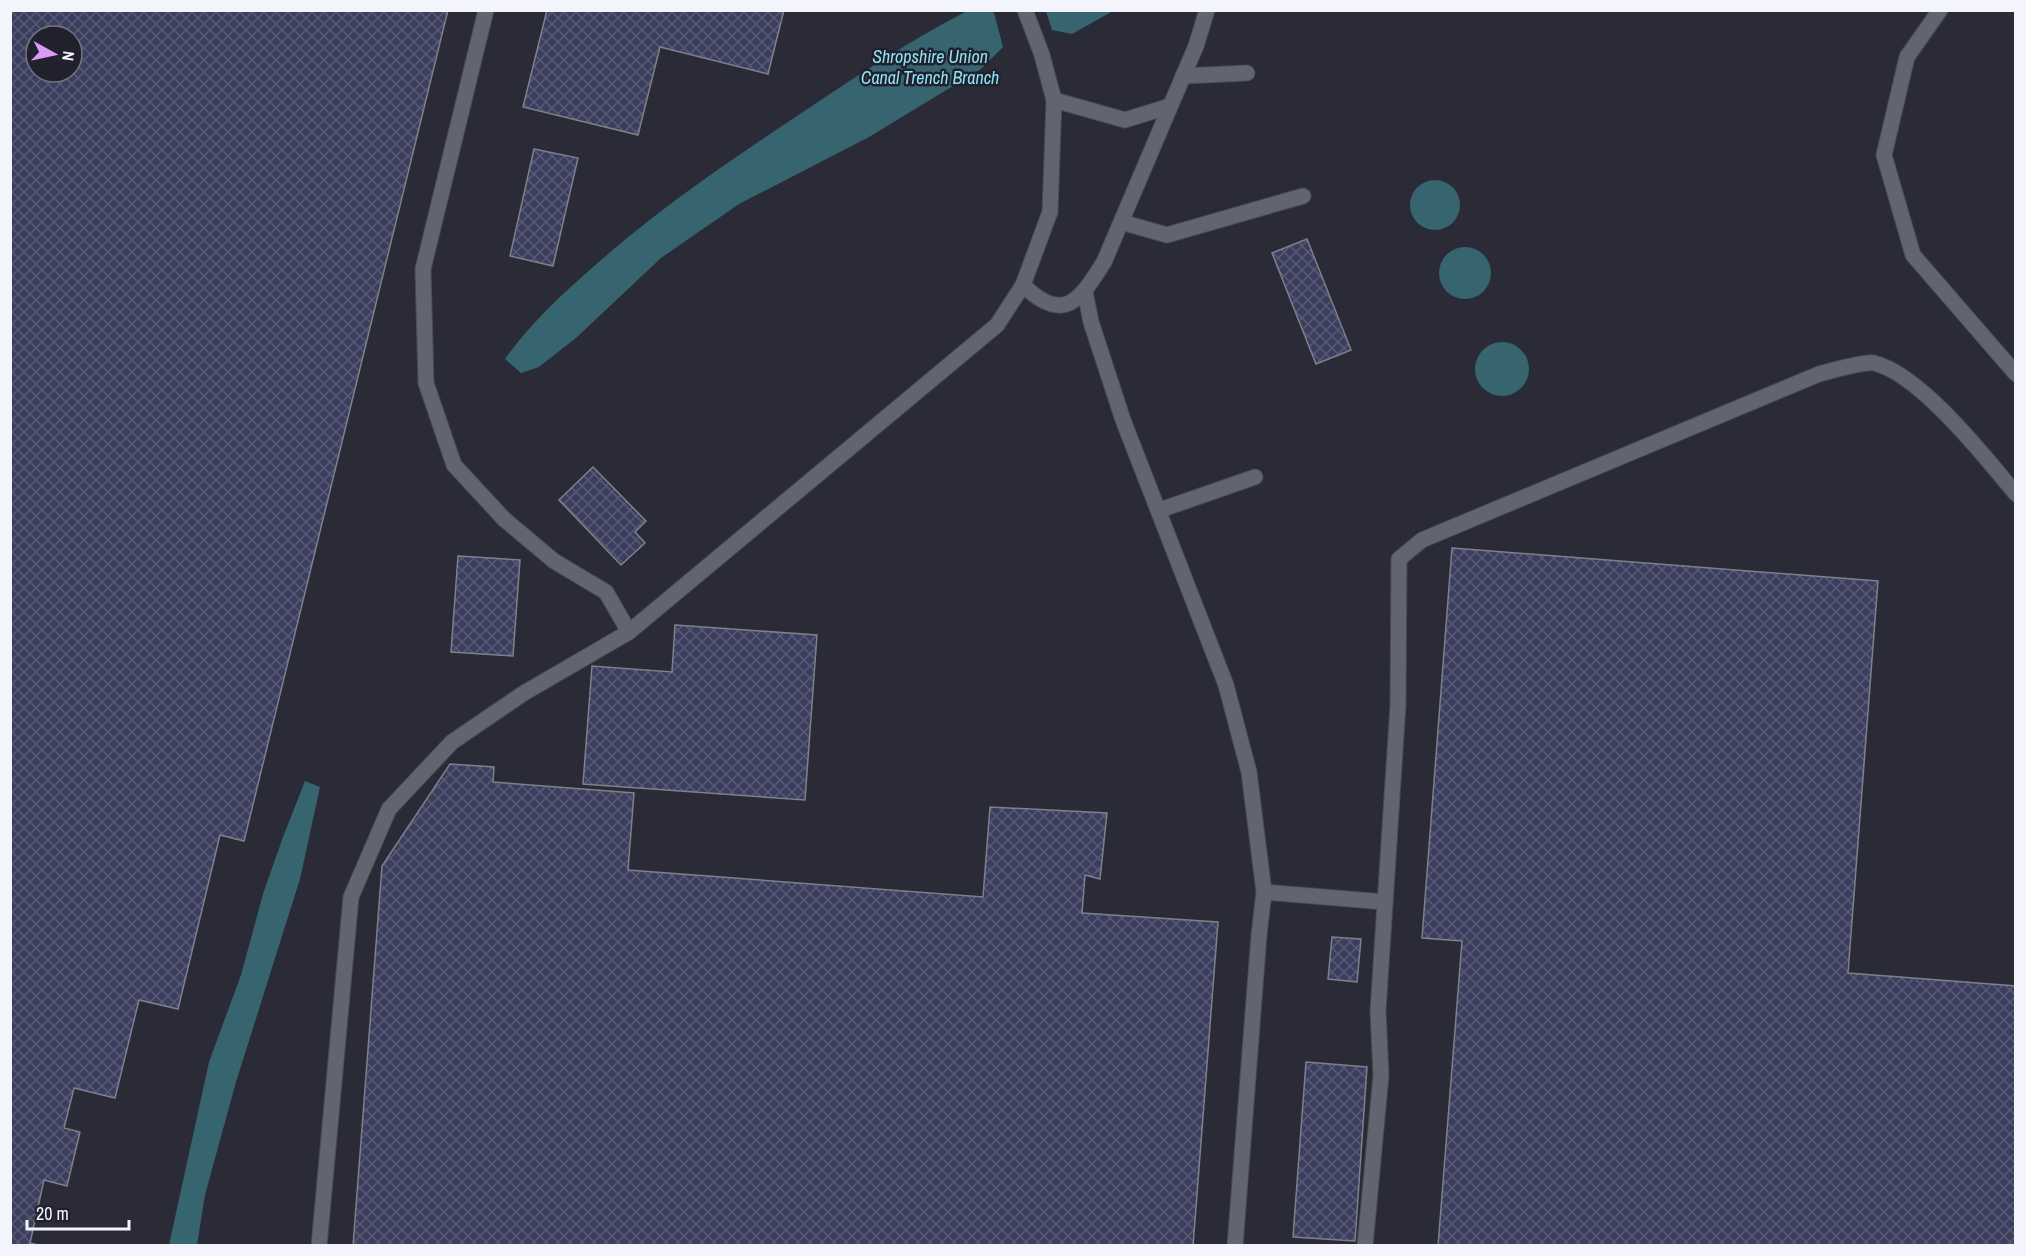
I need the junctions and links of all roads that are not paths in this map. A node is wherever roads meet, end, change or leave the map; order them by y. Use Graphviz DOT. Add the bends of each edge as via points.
graph roads {
  1 [pos="486,10"];
  2 [pos="1025,10"];
  3 [pos="1207,10"];
  4 [pos="1940,10"];
  5 [pos="1247,73"];
  6 [pos="1183,76"];
  7 [pos="1054,100"];
  8 [pos="1170,106"];
  9 [pos="1303,196"];
  10 [pos="1121,222"];
  11 [pos="1023,285"];
  12 [pos="1085,292"];
  13 [pos="2016,374"];
  14 [pos="1255,477"];
  15 [pos="2016,494"];
  16 [pos="1160,510"];
  17 [pos="629,632"];
  18 [pos="1264,892"];
  19 [pos="1385,902"];
  20 [pos="319,1245"];
  21 [pos="1235,1245"];
  22 [pos="1365,1245"];
  1 -- 17 [label="lane" via="423,269 426,383 454,465 504,519 554,561 606,592"];
  2 -- 7 [label="lane"];
  3 -- 6 [label="lane"];
  4 -- 13 [label="lane" via="1907,57 1884,154 1913,255"];
  5 -- 6 [label="lane"];
  6 -- 8 [label="lane"];
  7 -- 8 [label="lane" via="1125,120"];
  7 -- 11 [label="lane" via="1050,212"];
  8 -- 10 [label="lane"];
  9 -- 10 [label="lane" via="1167,235"];
  10 -- 12 [label="lane" via="1104,262"];
  11 -- 12 [label="lane" via="1037,299 1053,305 1069,304"];
  11 -- 17 [label="lane" via="997,325"];
  12 -- 16 [label="lane" via="1111,385"];
  14 -- 16 [label="lane"];
  15 -- 19 [label="lane" via="1970,439 1906,377 1872,362 1820,374 1422,540 1399,559 1398,705"];
  16 -- 18 [label="lane" via="1226,685 1249,772"];
  17 -- 20 [label="lane" via="524,693 452,742 389,809 351,897"];
  18 -- 19 [label="lane"];
  18 -- 21 [label="lane"];
  19 -- 22 [label="lane" via="1378,1011 1381,1075"];
}
